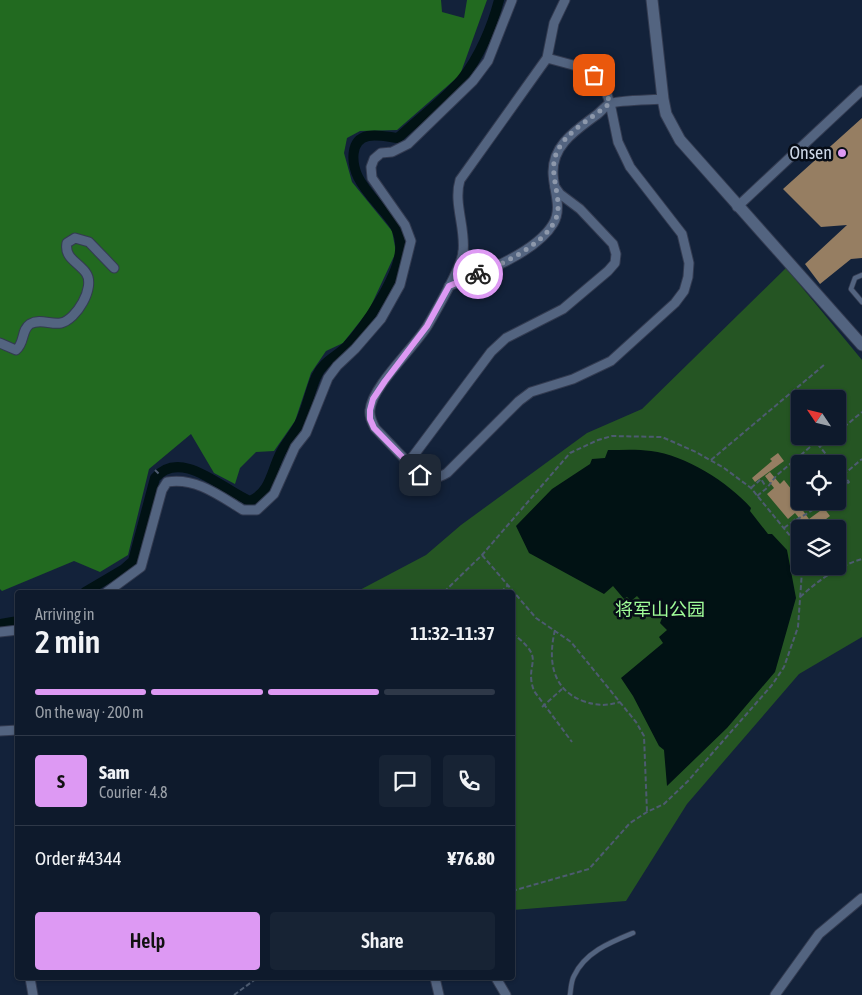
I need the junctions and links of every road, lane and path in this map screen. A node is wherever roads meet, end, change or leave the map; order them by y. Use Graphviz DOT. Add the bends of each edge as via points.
graph roads {
  1 [pos="512,0"];
  2 [pos="565,0"];
  3 [pos="652,0"];
  4 [pos="547,58"];
  5 [pos="862,90"];
  6 [pos="663,99"];
  7 [pos="610,103"];
  8 [pos="555,187"];
  9 [pos="737,207"];
  10 [pos="463,252"];
  11 [pos="114,268"];
  12 [pos="487,271"];
  13 [pos="862,275"];
  14 [pos="449,286"];
  15 [pos="862,302"];
  16 [pos="0,343"];
  17 [pos="862,345"];
  18 [pos="824,366"];
  19 [pos="862,412"];
  20 [pos="846,425"];
  21 [pos="822,445"];
  22 [pos="820,447"];
  23 [pos="827,455"];
  24 [pos="862,459"];
  25 [pos="711,460"];
  26 [pos="408,463"];
  27 [pos="155,470"];
  28 [pos="846,472"];
  29 [pos="162,477"];
  30 [pos="751,488"];
  31 [pos="767,488"];
  32 [pos="757,496"];
  33 [pos="814,510"];
  34 [pos="794,520"];
  35 [pos="791,522"];
  36 [pos="784,528"];
  37 [pos="791,537"];
  38 [pos="482,555"];
  39 [pos="862,559"];
  40 [pos="800,575"];
  41 [pos="508,586"];
  42 [pos="110,590"];
  43 [pos="446,590"];
  44 [pos="503,590"];
  45 [pos="512,590"];
  46 [pos="515,594"];
  47 [pos="800,597"];
  48 [pos="15,630"];
  49 [pos="555,630"];
  50 [pos="0,632"];
  51 [pos="515,636"];
  52 [pos="562,689"];
  53 [pos="620,702"];
  54 [pos="544,704"];
  55 [pos="542,707"];
  56 [pos="15,730"];
  57 [pos="0,731"];
  58 [pos="572,742"];
  59 [pos="647,812"];
  60 [pos="515,890"];
  61 [pos="862,898"];
  62 [pos="633,934"];
  63 [pos="30,980"];
  64 [pos="254,980"];
  65 [pos="435,980"];
  66 [pos="497,980"];
  67 [pos="33,995"];
  68 [pos="234,995"];
  69 [pos="439,995"];
  70 [pos="506,995"];
  71 [pos="570,995"];
  72 [pos="775,995"];
  1 -- 42 [label="street" via="488,61 473,81 408,144 392,152 381,153 374,159 372,178 401,217 411,241 400,285 381,319 328,378 306,433 295,447 274,494 257,510 250,512 196,484 178,480 167,482 162,490 142,567"];
  2 -- 4 [label="street" via="554,23"];
  3 -- 6 [label="street"];
  4 -- 7 [label="street" via="584,68 594,75 603,84"];
  4 -- 10 [label="street" via="460,180"];
  5 -- 9 [label="street"];
  6 -- 7 [label="street"];
  6 -- 9 [label="street" via="666,114 680,140"];
  7 -- 8 [label="street" via="559,148 554,159"];
  7 -- 26 [label="street" via="618,142 630,167 682,234 689,263 684,291 611,361 573,379 531,392 519,401 447,473 428,479"];
  8 -- 12 [label="street" via="558,210 554,223 544,236"];
  8 -- 26 [label="street" via="613,244 615,262 564,309 506,338 491,352"];
  9 -- 17 [label="street"];
  10 -- 12 [label="street"];
  10 -- 14 [label="street"];
  11 -- 16 [label="street" via="89,242 76,238 67,243 69,256 90,280 81,306 61,323 30,324 21,346 16,350"];
  12 -- 14 [label="street"];
  13 -- 15 [label="lane" via="856,278 850,289"];
  14 -- 26 [label="street" via="427,326 373,399 370,410 374,428"];
  18 -- 25 [label="path"];
  19 -- 20 [label="path"];
  21 -- 22 [label="path"];
  22 -- 23 [label="path"];
  22 -- 31 [label="path" via="816,442 776,476"];
  24 -- 28 [label="path"];
  25 -- 30 [label="path"];
  25 -- 38 [label="path" via="662,437 612,436 598,440 570,453"];
  27 -- 29 [label="path"];
  30 -- 31 [label="path" via="761,479"];
  30 -- 32 [label="path"];
  31 -- 32 [label="path"];
  32 -- 36 [label="path"];
  33 -- 34 [label="path"];
  35 -- 36 [label="path"];
  36 -- 37 [label="path"];
  38 -- 41 [label="path"];
  38 -- 43 [label="path"];
  39 -- 47 [label="path" via="817,581"];
  40 -- 47 [label="path"];
  41 -- 44 [label="path"];
  41 -- 45 [label="path"];
  46 -- 49 [label="path" via="536,618"];
  47 -- 59 [label="path" via="798,627 792,649 772,685 688,781 664,804"];
  48 -- 50 [label="street"];
  49 -- 52 [label="path" via="551,659"];
  49 -- 53 [label="path" via="571,642"];
  51 -- 54 [label="path" via="532,652 531,683"];
  52 -- 53 [label="path" via="592,704 606,706"];
  52 -- 54 [label="path"];
  53 -- 59 [label="path" via="644,736"];
  54 -- 55 [label="path"];
  54 -- 58 [label="path"];
  56 -- 57 [label="street"];
  59 -- 60 [label="path" via="630,823 589,869"];
  61 -- 72 [label="street" via="818,934"];
  62 -- 71 [label="lane" via="604,945 583,962 574,976"];
  63 -- 67 [label="street"];
  64 -- 68 [label="path"];
  65 -- 69 [label="street"];
  66 -- 70 [label="street"];
}
